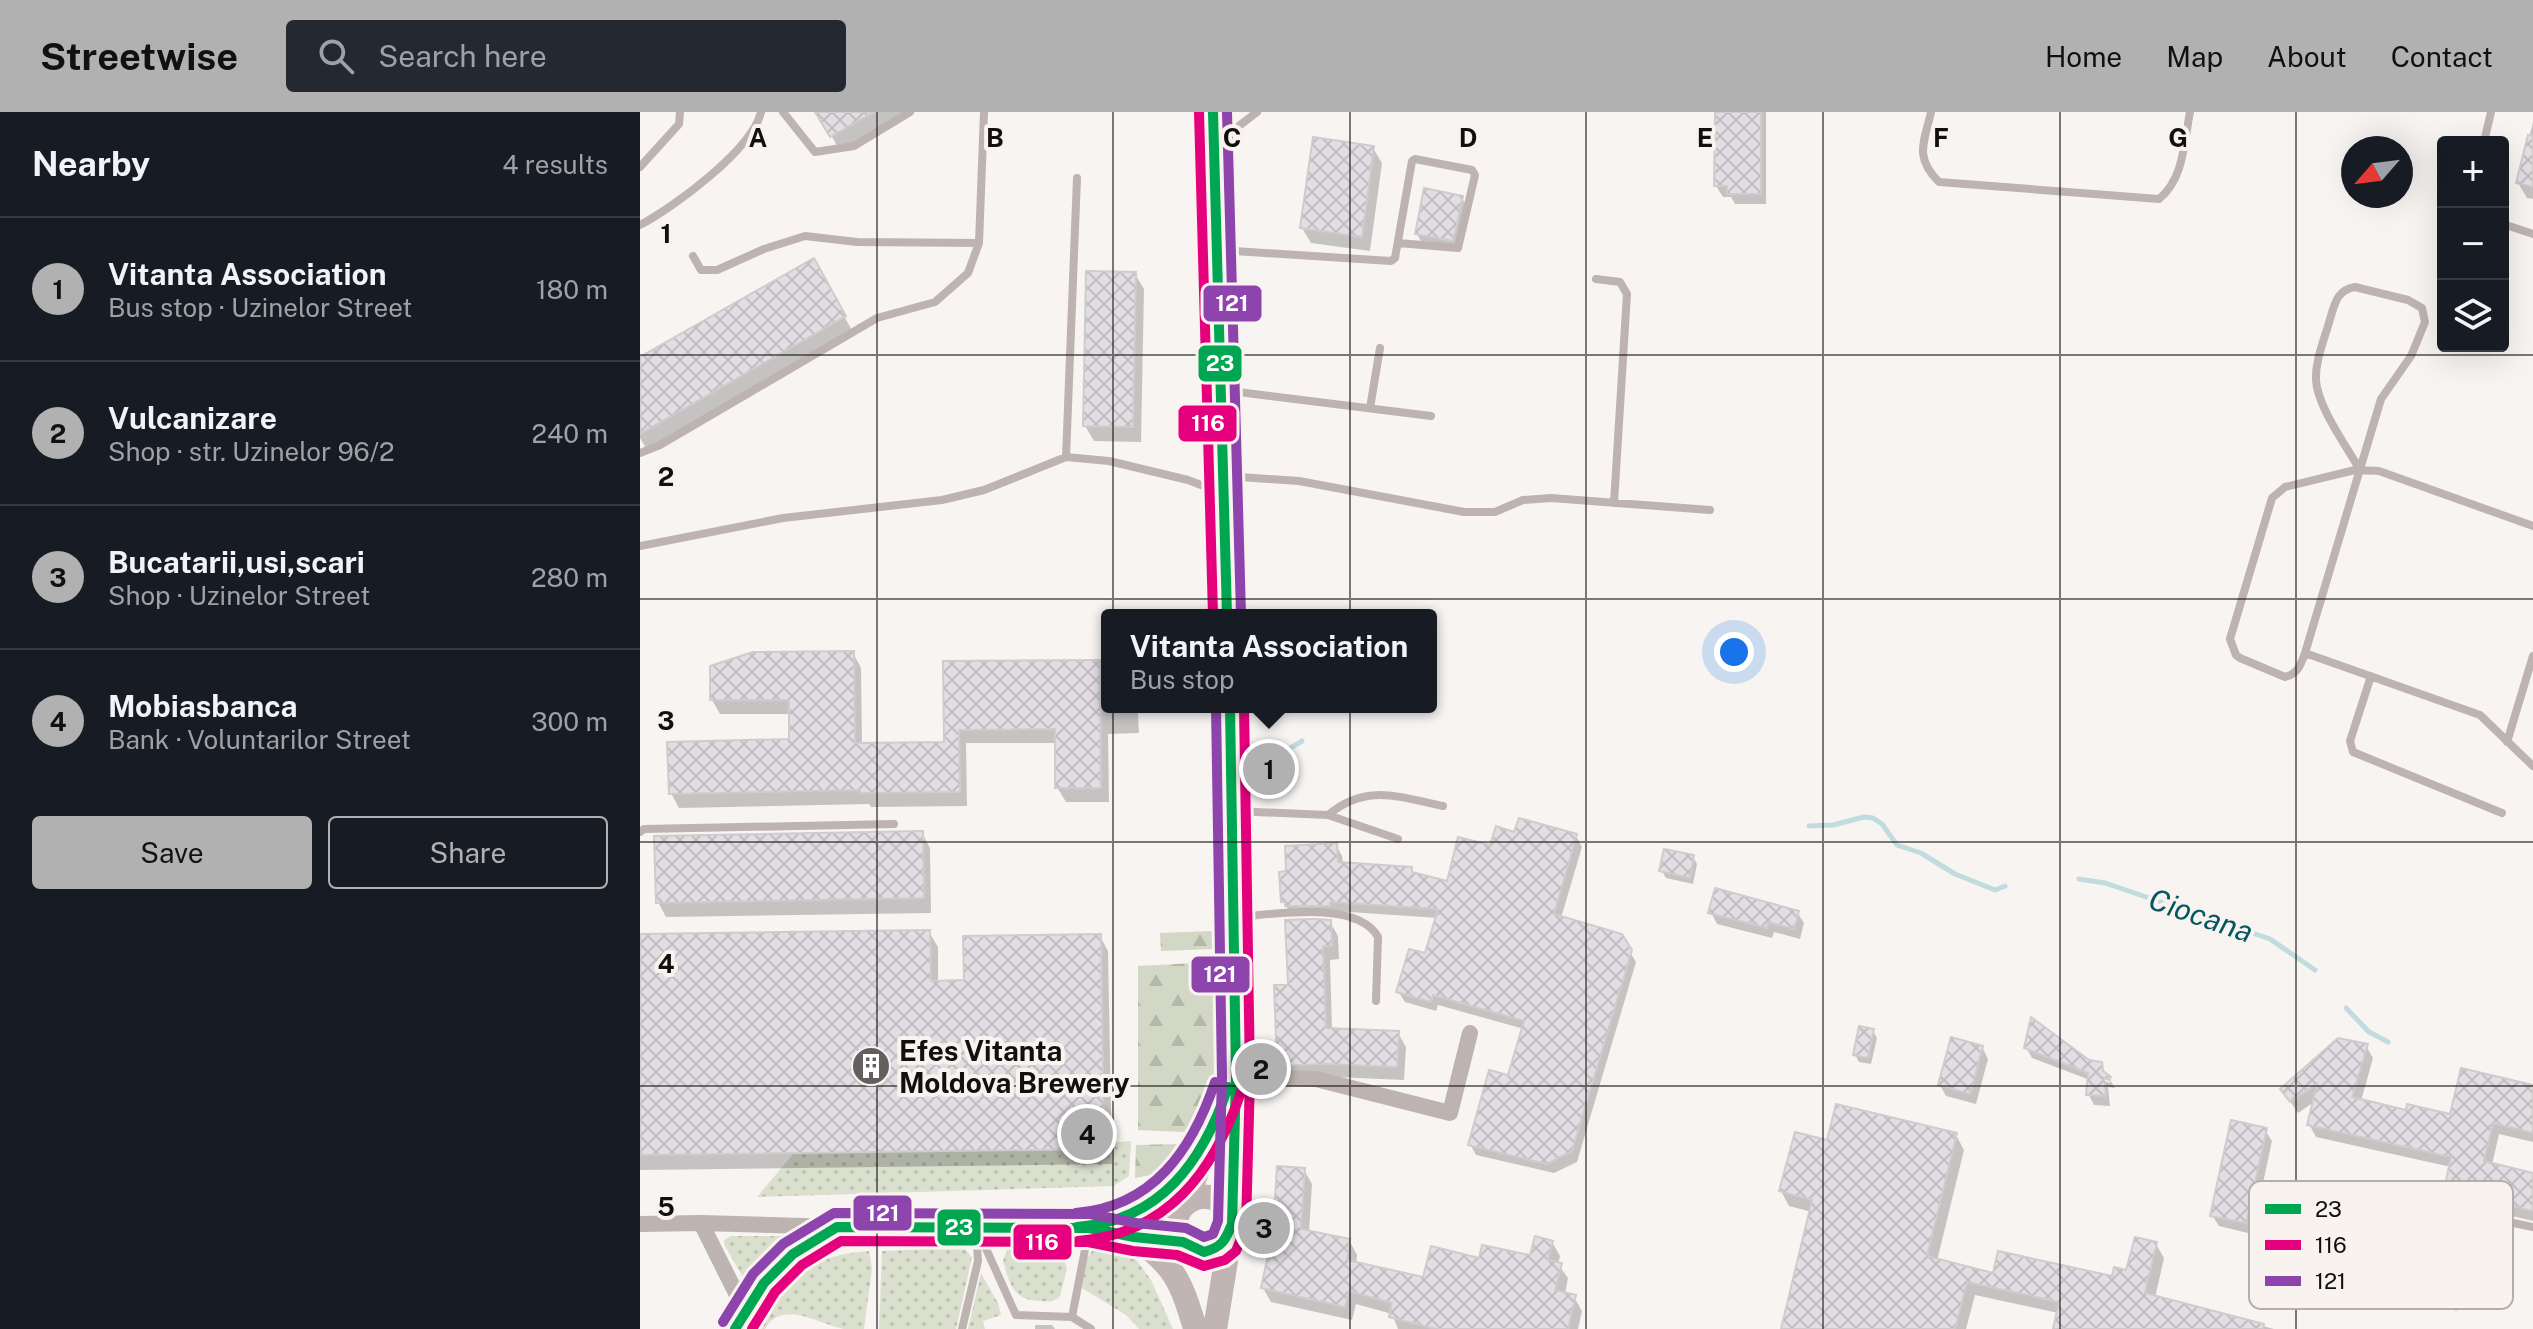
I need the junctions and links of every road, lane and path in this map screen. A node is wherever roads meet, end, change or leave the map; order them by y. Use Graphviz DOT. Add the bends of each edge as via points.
graph roads {
  1 [pos="680,112"];
  2 [pos="761,112"];
  3 [pos="783,112"];
  4 [pos="910,112"];
  5 [pos="984,112"];
  6 [pos="1213,112"];
  7 [pos="1257,112"];
  8 [pos="1931,112"];
  9 [pos="2190,112"];
  10 [pos="2491,112"];
  11 [pos="2485,136"];
  12 [pos="1215,145"];
  13 [pos="640,167"];
  14 [pos="1077,178"];
  15 [pos="640,225"];
  16 [pos="2509,226"];
  17 [pos="2533,234"];
  18 [pos="979,243"];
  19 [pos="1398,243"];
  20 [pos="1217,250"];
  21 [pos="693,256"];
  22 [pos="1596,279"];
  23 [pos="1380,348"];
  24 [pos="1221,390"];
  25 [pos="1370,408"];
  26 [pos="1431,416"];
  27 [pos="640,453"];
  28 [pos="1066,457"];
  29 [pos="2360,470"];
  30 [pos="1224,485"];
  31 [pos="1614,503"];
  32 [pos="1710,510"];
  33 [pos="2533,526"];
  34 [pos="640,546"];
  35 [pos="1227,609"];
  36 [pos="2305,653"];
  37 [pos="2533,656"];
  38 [pos="2371,676"];
  39 [pos="1230,713"];
  40 [pos="2507,742"];
  41 [pos="2533,766"];
  42 [pos="1443,806"];
  43 [pos="1232,811"];
  44 [pos="2502,813"];
  45 [pos="1328,815"];
  46 [pos="894,824"];
  47 [pos="640,832"];
  48 [pos="1398,839"];
  49 [pos="1234,917"];
  50 [pos="1376,1001"];
  51 [pos="1470,1033"];
  52 [pos="1236,1073"];
  53 [pos="1208,1138"];
  54 [pos="1183,1206"];
  55 [pos="701,1223"];
  56 [pos="2513,1223"];
  57 [pos="640,1224"];
  58 [pos="976,1226"];
  59 [pos="1133,1226"];
  60 [pos="837,1227"];
  61 [pos="1230,1227"];
  62 [pos="2533,1227"];
  63 [pos="1089,1228"];
  64 [pos="1186,1244"];
  65 [pos="1072,1317"];
  66 [pos="740,1320"];
  67 [pos="962,1329"];
  68 [pos="1091,1329"];
  69 [pos="1195,1329"];
  70 [pos="1215,1329"];
  1 -- 13 [label="lane" via="679,124"];
  2 -- 15 [label="lane" via="748,140 717,169"];
  3 -- 4 [label="lane" via="815,152 854,146"];
  5 -- 18 [label="lane"];
  6 -- 12 [label="main road"];
  7 -- 12 [label="lane"];
  8 -- 9 [label="lane" via="1923,151 1925,168 1939,182 2159,199 2177,177"];
  10 -- 11 [label="lane"];
  12 -- 20 [label="main road"];
  14 -- 28 [label="lane"];
  16 -- 17 [label="lane"];
  18 -- 21 [label="lane" via="805,236 717,270 701,270"];
  18 -- 27 [label="lane" via="968,273 935,302 877,318"];
  19 -- 19 [label="lane" via="1458,248 1474,173 1412,161"];
  19 -- 20 [label="lane" via="1391,261"];
  20 -- 24 [label="main road"];
  22 -- 31 [label="lane" via="1620,282 1627,294"];
  23 -- 25 [label="lane"];
  24 -- 25 [label="lane"];
  24 -- 30 [label="main road"];
  25 -- 26 [label="lane"];
  28 -- 30 [label="lane"];
  28 -- 34 [label="lane" via="984,490 942,500 783,518"];
  29 -- 29 [label="lane" via="2381,399 2411,356 2425,322 2422,308 2408,300 2355,287 2335,303 2315,379"];
  29 -- 33 [label="lane" via="2379,471"];
  29 -- 36 [label="lane"];
  29 -- 36 [label="lane" via="2285,487 2272,498 2230,639 2240,658 2285,677 2294,673"];
  30 -- 31 [label="lane" via="1299,481 1464,512 1495,512 1535,498"];
  30 -- 35 [label="main road"];
  31 -- 32 [label="lane"];
  36 -- 38 [label="lane"];
  37 -- 40 [label="lane"];
  38 -- 40 [label="lane" via="2480,715"];
  38 -- 44 [label="lane" via="2350,741 2353,752"];
  39 -- 43 [label="main road"];
  40 -- 41 [label="lane"];
  42 -- 45 [label="lane" via="1373,794 1352,799"];
  43 -- 45 [label="lane"];
  43 -- 49 [label="main road"];
  45 -- 48 [label="lane"];
  46 -- 47 [label="lane"];
  49 -- 50 [label="lane" via="1327,912 1368,924 1378,937"];
  49 -- 52 [label="main road"];
  51 -- 52 [label="street" via="1450,1113 1316,1079"];
  52 -- 53 [label="main road"];
  52 -- 61 [label="main road"];
  53 -- 54 [label="main road"];
  53 -- 59 [label="main road"];
  54 -- 59 [label="main road"];
  54 -- 61 [label="main road" via="1209,1196 1224,1204"];
  54 -- 64 [label="main road" via="1176,1226"];
  55 -- 57 [label="street"];
  55 -- 60 [label="street"];
  55 -- 66 [label="street"];
  56 -- 62 [label="lane"];
  58 -- 60 [label="main road"];
  58 -- 63 [label="main road"];
  58 -- 65 [label="lane" via="1016,1315"];
  58 -- 67 [label="lane" via="978,1261"];
  59 -- 63 [label="main road"];
  59 -- 64 [label="main road"];
  59 -- 69 [label="main road" via="1172,1269"];
  60 -- 66 [label="main road" via="793,1254 764,1283"];
  61 -- 64 [label="main road" via="1225,1242 1212,1251"];
  61 -- 70 [label="main road"];
  63 -- 65 [label="lane"];
  64 -- 69 [label="main road"];
  65 -- 68 [label="lane"];
}
